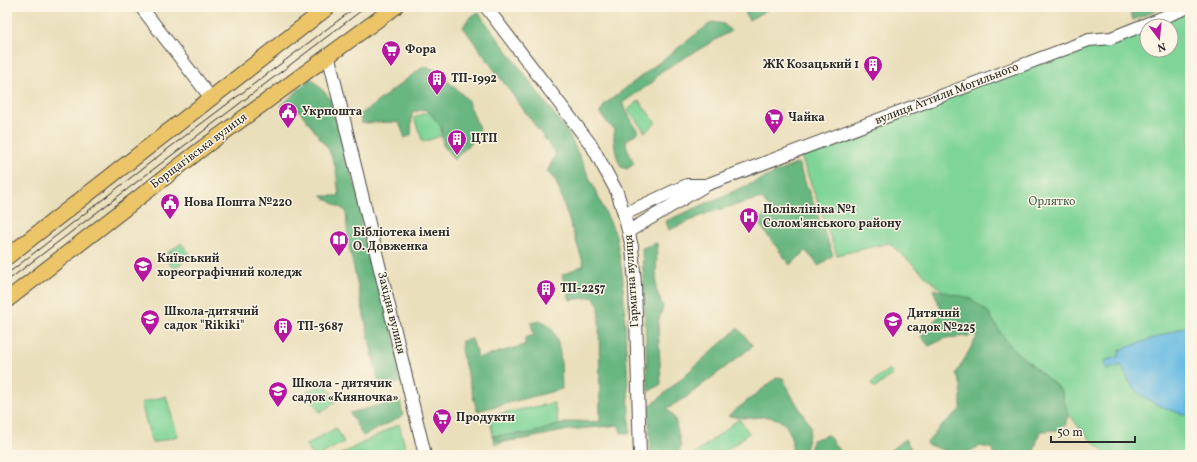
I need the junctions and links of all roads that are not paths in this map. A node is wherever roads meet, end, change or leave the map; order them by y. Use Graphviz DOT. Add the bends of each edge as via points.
graph roads {
  1 [pos="141,7"];
  2 [pos="328,7"];
  3 [pos="395,7"];
  4 [pos="486,7"];
  5 [pos="1189,7"];
  6 [pos="328,54"];
  7 [pos="211,98"];
  8 [pos="706,185"];
  9 [pos="624,214"];
  10 [pos="629,231"];
  11 [pos="7,257"];
  12 [pos="7,300"];
  13 [pos="425,455"];
  14 [pos="640,455"];
  1 -- 7 [label="street"];
  2 -- 7 [label="main road"];
  3 -- 6 [label="main road, Борщагівська вулиця"];
  4 -- 9 [label="street, Гарматна вулиця" via="592,146 617,192"];
  5 -- 8 [label="street, вулиця Аттили Могильного" via="1111,38 1089,40"];
  6 -- 12 [label="main road, Борщагівська вулиця"];
  6 -- 13 [label="street, Західна вулиця"];
  7 -- 11 [label="main road"];
  8 -- 9 [label="street, вулиця Аттили Могильного" via="687,185"];
  8 -- 10 [label="street, вулиця Аттили Могильного"];
  9 -- 10 [label="street, Гарматна вулиця"];
  10 -- 14 [label="street, Гарматна вулиця" via="635,284"];
}
